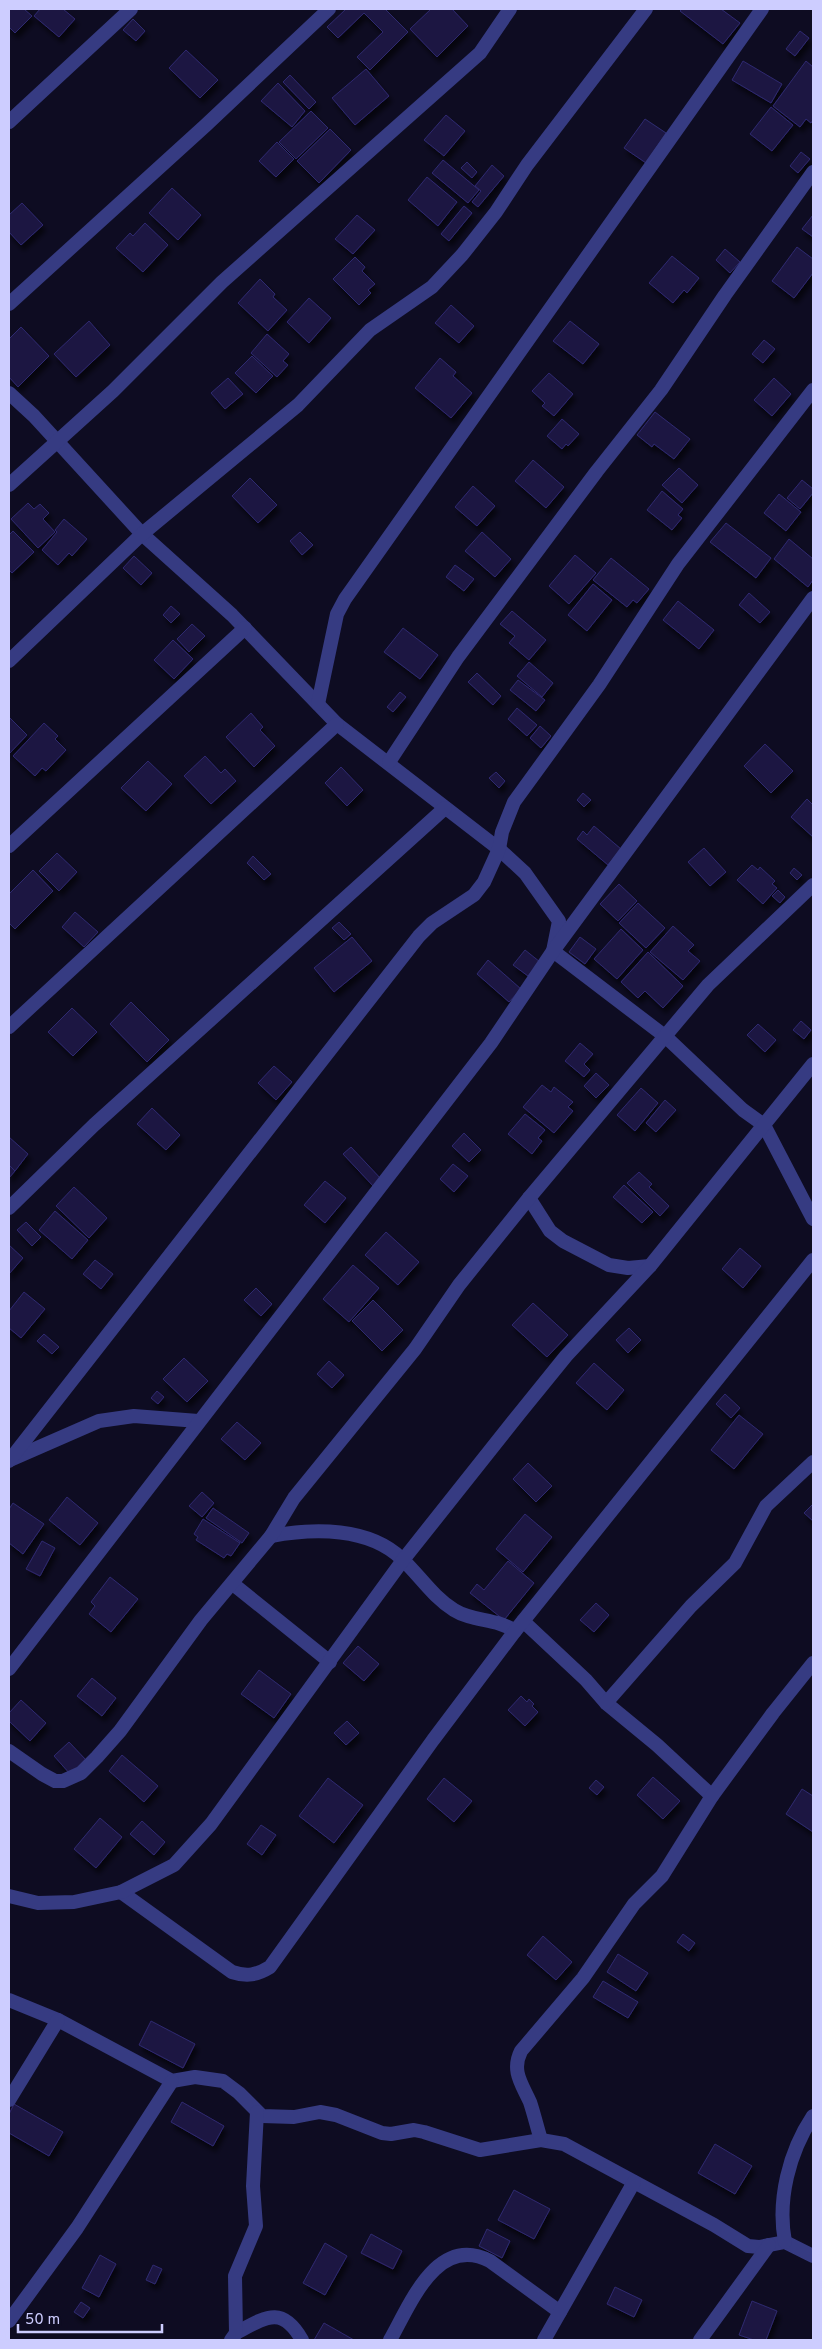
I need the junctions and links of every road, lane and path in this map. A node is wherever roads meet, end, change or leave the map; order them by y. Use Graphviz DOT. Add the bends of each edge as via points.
graph roads {
  1 [pos="131,9"];
  2 [pos="329,9"];
  3 [pos="510,9"];
  4 [pos="646,9"];
  5 [pos="762,9"];
  6 [pos="9,122"];
  7 [pos="813,172"];
  8 [pos="9,304"];
  9 [pos="813,390"];
  10 [pos="9,393"];
  11 [pos="56,440"];
  12 [pos="9,485"];
  13 [pos="142,534"];
  14 [pos="813,598"];
  15 [pos="245,628"];
  16 [pos="9,661"];
  17 [pos="318,704"];
  18 [pos="337,724"];
  19 [pos="389,762"];
  20 [pos="445,808"];
  21 [pos="9,846"];
  22 [pos="499,849"];
  23 [pos="813,885"];
  24 [pos="553,950"];
  25 [pos="9,1028"];
  26 [pos="666,1037"];
  27 [pos="813,1064"];
  28 [pos="764,1125"];
  29 [pos="529,1198"];
  30 [pos="9,1208"];
  31 [pos="813,1219"];
  32 [pos="813,1260"];
  33 [pos="650,1266"];
  34 [pos="198,1421"];
  35 [pos="9,1461"];
  36 [pos="813,1462"];
  37 [pos="271,1536"];
  38 [pos="403,1560"];
  39 [pos="233,1584"];
  40 [pos="519,1626"];
  41 [pos="330,1662"];
  42 [pos="813,1663"];
  43 [pos="9,1669"];
  44 [pos="606,1703"];
  45 [pos="9,1751"];
  46 [pos="712,1796"];
  47 [pos="121,1892"];
  48 [pos="9,1896"];
  49 [pos="9,2000"];
  50 [pos="58,2020"];
  51 [pos="172,2081"];
  52 [pos="9,2100"];
  53 [pos="257,2112"];
  54 [pos="813,2116"];
  55 [pos="541,2140"];
  56 [pos="634,2182"];
  57 [pos="785,2242"];
  58 [pos="769,2245"];
  59 [pos="813,2256"];
  60 [pos="560,2312"];
  61 [pos="9,2321"];
  62 [pos="234,2337"];
  63 [pos="302,2340"];
  64 [pos="390,2340"];
  65 [pos="544,2340"];
  66 [pos="700,2340"];
  1 -- 6 [label="street"];
  2 -- 8 [label="street"];
  3 -- 11 [label="street" via="480,53 222,282 119,385"];
  4 -- 13 [label="street" via="527,165 496,212 432,287 376,325 298,405"];
  5 -- 17 [label="street" via="345,599 337,614"];
  7 -- 19 [label="street" via="661,390 458,657"];
  9 -- 22 [label="street" via="678,564 599,685 514,802"];
  10 -- 11 [label="street"];
  11 -- 12 [label="street"];
  11 -- 13 [label="street"];
  13 -- 15 [label="street"];
  13 -- 16 [label="street"];
  14 -- 24 [label="street"];
  15 -- 17 [label="street"];
  15 -- 21 [label="street"];
  17 -- 18 [label="street"];
  18 -- 19 [label="street"];
  18 -- 25 [label="street"];
  19 -- 20 [label="street"];
  20 -- 22 [label="street"];
  20 -- 30 [label="street" via="94,1125"];
  22 -- 24 [label="street" via="525,873 559,921"];
  22 -- 35 [label="street" via="484,882 474,895 432,923 419,936"];
  23 -- 26 [label="street" via="731,961"];
  24 -- 26 [label="street"];
  24 -- 34 [label="street" via="491,1043"];
  26 -- 28 [label="street" via="743,1110"];
  26 -- 29 [label="street"];
  27 -- 28 [label="street"];
  28 -- 31 [label="street"];
  28 -- 33 [label="street"];
  29 -- 33 [label="street" via="550,1231 563,1241 608,1265 628,1268"];
  29 -- 37 [label="street" via="459,1285 415,1349 294,1498"];
  32 -- 40 [label="street"];
  33 -- 38 [label="street" via="566,1356"];
  34 -- 35 [label="street" via="134,1416 99,1421"];
  34 -- 43 [label="street"];
  36 -- 44 [label="street" via="766,1506 735,1563 691,1606"];
  37 -- 38 [label="street" via="320,1530 343,1533 380,1545"];
  37 -- 39 [label="street"];
  38 -- 40 [label="street" via="436,1597 455,1611 468,1617"];
  38 -- 41 [label="street"];
  39 -- 41 [label="street"];
  39 -- 45 [label="street" via="201,1620 120,1731 81,1772 70,1780 55,1781"];
  40 -- 44 [label="street" via="562,1656"];
  40 -- 47 [label="street" via="270,1967 259,1974 247,1976 232,1972"];
  41 -- 47 [label="street" via="212,1824 174,1865"];
  42 -- 46 [label="street"];
  44 -- 46 [label="street"];
  46 -- 55 [label="street" via="662,1876 634,1904 583,1978 516,2060 516,2072 530,2102"];
  47 -- 48 [label="street" via="74,1902 38,1903"];
  49 -- 50 [label="street"];
  50 -- 51 [label="street"];
  50 -- 52 [label="street"];
  51 -- 53 [label="street" via="194,2077 222,2081"];
  51 -- 61 [label="street" via="76,2228"];
  53 -- 55 [label="street" via="269,2117 294,2117 320,2112 382,2133 414,2130 480,2150"];
  53 -- 62 [label="street" via="253,2186 256,2226 235,2276"];
  54 -- 57 [label="street" via="789,2164 783,2230"];
  55 -- 56 [label="street" via="578,2150"];
  56 -- 58 [label="street" via="748,2246"];
  56 -- 60 [label="street"];
  57 -- 58 [label="street"];
  57 -- 59 [label="street"];
  58 -- 66 [label="street"];
  60 -- 64 [label="street" via="490,2261 478,2254 466,2253 438,2265 425,2279"];
  60 -- 65 [label="street"];
  62 -- 63 [label="street" via="272,2316 294,2325"];
}
